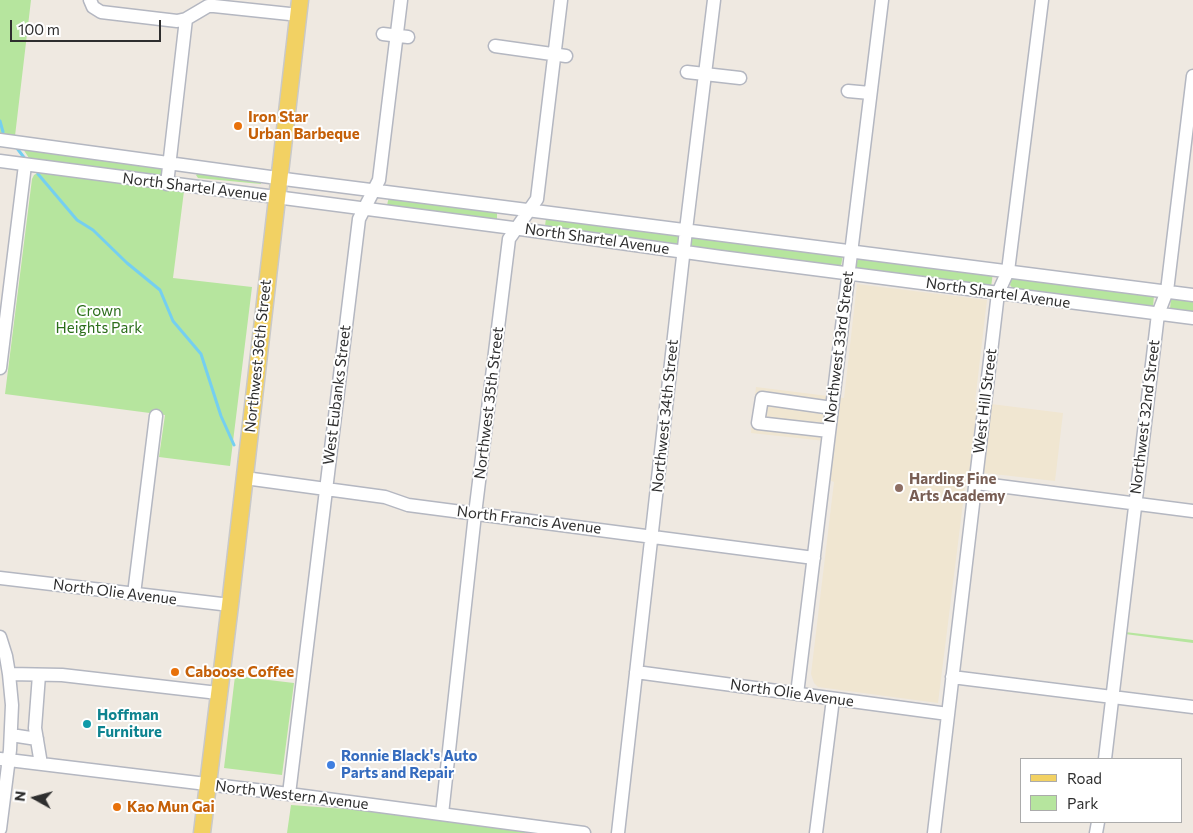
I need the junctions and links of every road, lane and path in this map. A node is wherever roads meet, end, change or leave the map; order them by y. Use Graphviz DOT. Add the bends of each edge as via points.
graph roads {
  1 [pos="400,0"];
  2 [pos="561,0"];
  3 [pos="714,0"];
  4 [pos="882,0"];
  5 [pos="1042,0"];
  6 [pos="218,3"];
  7 [pos="92,4"];
  8 [pos="299,8"];
  9 [pos="186,19"];
  10 [pos="495,46"];
  11 [pos="560,55"];
  12 [pos="687,72"];
  13 [pos="705,74"];
  14 [pos="1193,76"];
  15 [pos="740,78"];
  16 [pos="848,91"];
  17 [pos="870,93"];
  18 [pos="0,140"];
  19 [pos="0,161"];
  20 [pos="170,163"];
  21 [pos="21,167"];
  22 [pos="279,178"];
  23 [pos="167,184"];
  24 [pos="374,190"];
  25 [pos="276,198"];
  26 [pos="363,209"];
  27 [pos="529,210"];
  28 [pos="516,229"];
  29 [pos="686,230"];
  30 [pos="851,250"];
  31 [pos="684,252"];
  32 [pos="1008,271"];
  33 [pos="848,273"];
  34 [pos="1166,291"];
  35 [pos="998,293"];
  36 [pos="1193,295"];
  37 [pos="1158,314"];
  38 [pos="1193,318"];
  39 [pos="0,368"];
  40 [pos="832,408"];
  41 [pos="156,416"];
  42 [pos="829,431"];
  43 [pos="245,478"];
  44 [pos="976,483"];
  45 [pos="325,489"];
  46 [pos="1134,503"];
  47 [pos="1193,511"];
  48 [pos="475,514"];
  49 [pos="651,536"];
  50 [pos="814,558"];
  51 [pos="0,578"];
  52 [pos="134,594"];
  53 [pos="230,605"];
  54 [pos="0,637"];
  55 [pos="636,672"];
  56 [pos="9,674"];
  57 [pos="39,675"];
  58 [pos="952,676"];
  59 [pos="218,693"];
  60 [pos="797,694"];
  61 [pos="1112,697"];
  62 [pos="832,699"];
  63 [pos="1193,707"];
  64 [pos="948,714"];
  65 [pos="11,735"];
  66 [pos="37,739"];
  67 [pos="1105,758"];
  68 [pos="4,759"];
  69 [pos="41,764"];
  70 [pos="207,784"];
  71 [pos="289,794"];
  72 [pos="442,814"];
  73 [pos="0,829"];
  74 [pos="202,833"];
  75 [pos="584,833"];
  76 [pos="618,833"];
  77 [pos="816,833"];
  78 [pos="934,833"];
  1 -- 24 [label="street, West Eubanks Street" via="378,180"];
  2 -- 11 [label="street, Northwest 35th Street"];
  3 -- 13 [label="street, Northwest 34th Street"];
  4 -- 17 [label="street, Northwest 33rd Street"];
  5 -- 32 [label="street, West Hill Street"];
  6 -- 8 [label="street"];
  6 -- 9 [label="street"];
  7 -- 9 [label="street" via="101,12"];
  8 -- 22 [label="main road, Northwest 36th Street"];
  9 -- 20 [label="street"];
  10 -- 11 [label="street"];
  11 -- 27 [label="street, Northwest 35th Street" via="536,198"];
  12 -- 13 [label="street"];
  13 -- 15 [label="street"];
  13 -- 29 [label="street, Northwest 34th Street"];
  14 -- 34 [label="street, Northwest 32nd Street"];
  16 -- 17 [label="street"];
  17 -- 30 [label="street, Northwest 33rd Street"];
  18 -- 20 [label="street, North Shartel Avenue"];
  19 -- 21 [label="street, North Shartel Avenue"];
  20 -- 22 [label="street, North Shartel Avenue"];
  20 -- 23 [label="street"];
  21 -- 23 [label="street, North Shartel Avenue"];
  21 -- 39 [label="street"];
  22 -- 24 [label="street, North Shartel Avenue"];
  22 -- 25 [label="main road, Northwest 36th Street"];
  23 -- 25 [label="street, North Shartel Avenue"];
  24 -- 26 [label="street, West Eubanks Street"];
  24 -- 27 [label="street, North Shartel Avenue"];
  25 -- 26 [label="street, North Shartel Avenue"];
  25 -- 43 [label="main road, Northwest 36th Street"];
  26 -- 28 [label="street, North Shartel Avenue"];
  26 -- 45 [label="street, West Eubanks Street" via="359,219"];
  27 -- 28 [label="street, Northwest 35th Street"];
  27 -- 29 [label="street, North Shartel Avenue"];
  28 -- 31 [label="street, North Shartel Avenue"];
  28 -- 48 [label="street, Northwest 35th Street" via="509,239"];
  29 -- 30 [label="street, North Shartel Avenue"];
  29 -- 31 [label="street, Northwest 34th Street"];
  30 -- 32 [label="street, North Shartel Avenue"];
  30 -- 33 [label="street, Northwest 33rd Street"];
  31 -- 33 [label="street, North Shartel Avenue"];
  31 -- 49 [label="street, Northwest 34th Street"];
  32 -- 34 [label="street, North Shartel Avenue"];
  32 -- 35 [label="street, West Hill Street"];
  33 -- 35 [label="street, North Shartel Avenue"];
  33 -- 40 [label="street, Northwest 33rd Street"];
  34 -- 36 [label="street, North Shartel Avenue"];
  34 -- 37 [label="street, Northwest 32nd Street"];
  35 -- 37 [label="street, North Shartel Avenue"];
  35 -- 44 [label="street, West Hill Street"];
  37 -- 38 [label="street, North Shartel Avenue"];
  37 -- 46 [label="street, Northwest 32nd Street"];
  40 -- 42 [label="street, Northwest 33rd Street"];
  40 -- 42 [label="street" via="762,398 758,423"];
  41 -- 52 [label="street"];
  42 -- 50 [label="street, Northwest 33rd Street"];
  43 -- 45 [label="street, North Francis Avenue"];
  43 -- 53 [label="main road, Northwest 36th Street"];
  44 -- 46 [label="street"];
  44 -- 58 [label="street, West Hill Street"];
  45 -- 48 [label="street, North Francis Avenue" via="385,496 408,505"];
  45 -- 71 [label="street, West Eubanks Street"];
  46 -- 47 [label="street"];
  46 -- 61 [label="street, Northwest 32nd Street"];
  48 -- 49 [label="street, North Francis Avenue"];
  48 -- 72 [label="street, Northwest 35th Street"];
  49 -- 50 [label="street, North Francis Avenue"];
  49 -- 55 [label="street, Northwest 34th Street"];
  50 -- 60 [label="street, Northwest 33rd Street"];
  51 -- 52 [label="street, North Olie Avenue"];
  52 -- 53 [label="street, North Olie Avenue"];
  53 -- 59 [label="main road, Northwest 36th Street"];
  54 -- 56 [label="street"];
  55 -- 60 [label="street, North Olie Avenue"];
  55 -- 76 [label="street, Northwest 34th Street"];
  56 -- 57 [label="street"];
  56 -- 65 [label="street"];
  57 -- 59 [label="street"];
  57 -- 66 [label="street"];
  58 -- 61 [label="street"];
  58 -- 64 [label="street, West Hill Street"];
  59 -- 70 [label="main road, Northwest 36th Street"];
  60 -- 62 [label="street, North Olie Avenue"];
  61 -- 63 [label="street"];
  61 -- 67 [label="street, Northwest 32nd Street"];
  62 -- 64 [label="street, North Olie Avenue"];
  62 -- 77 [label="street"];
  64 -- 78 [label="street, West Hill Street"];
  65 -- 66 [label="street"];
  65 -- 68 [label="street"];
  66 -- 69 [label="street"];
  68 -- 69 [label="street, North Western Avenue"];
  68 -- 73 [label="street"];
  69 -- 70 [label="street, North Western Avenue"];
  70 -- 71 [label="street, North Western Avenue"];
  70 -- 74 [label="main road"];
  71 -- 72 [label="street, North Western Avenue"];
  72 -- 75 [label="street, North Western Avenue"];
}
